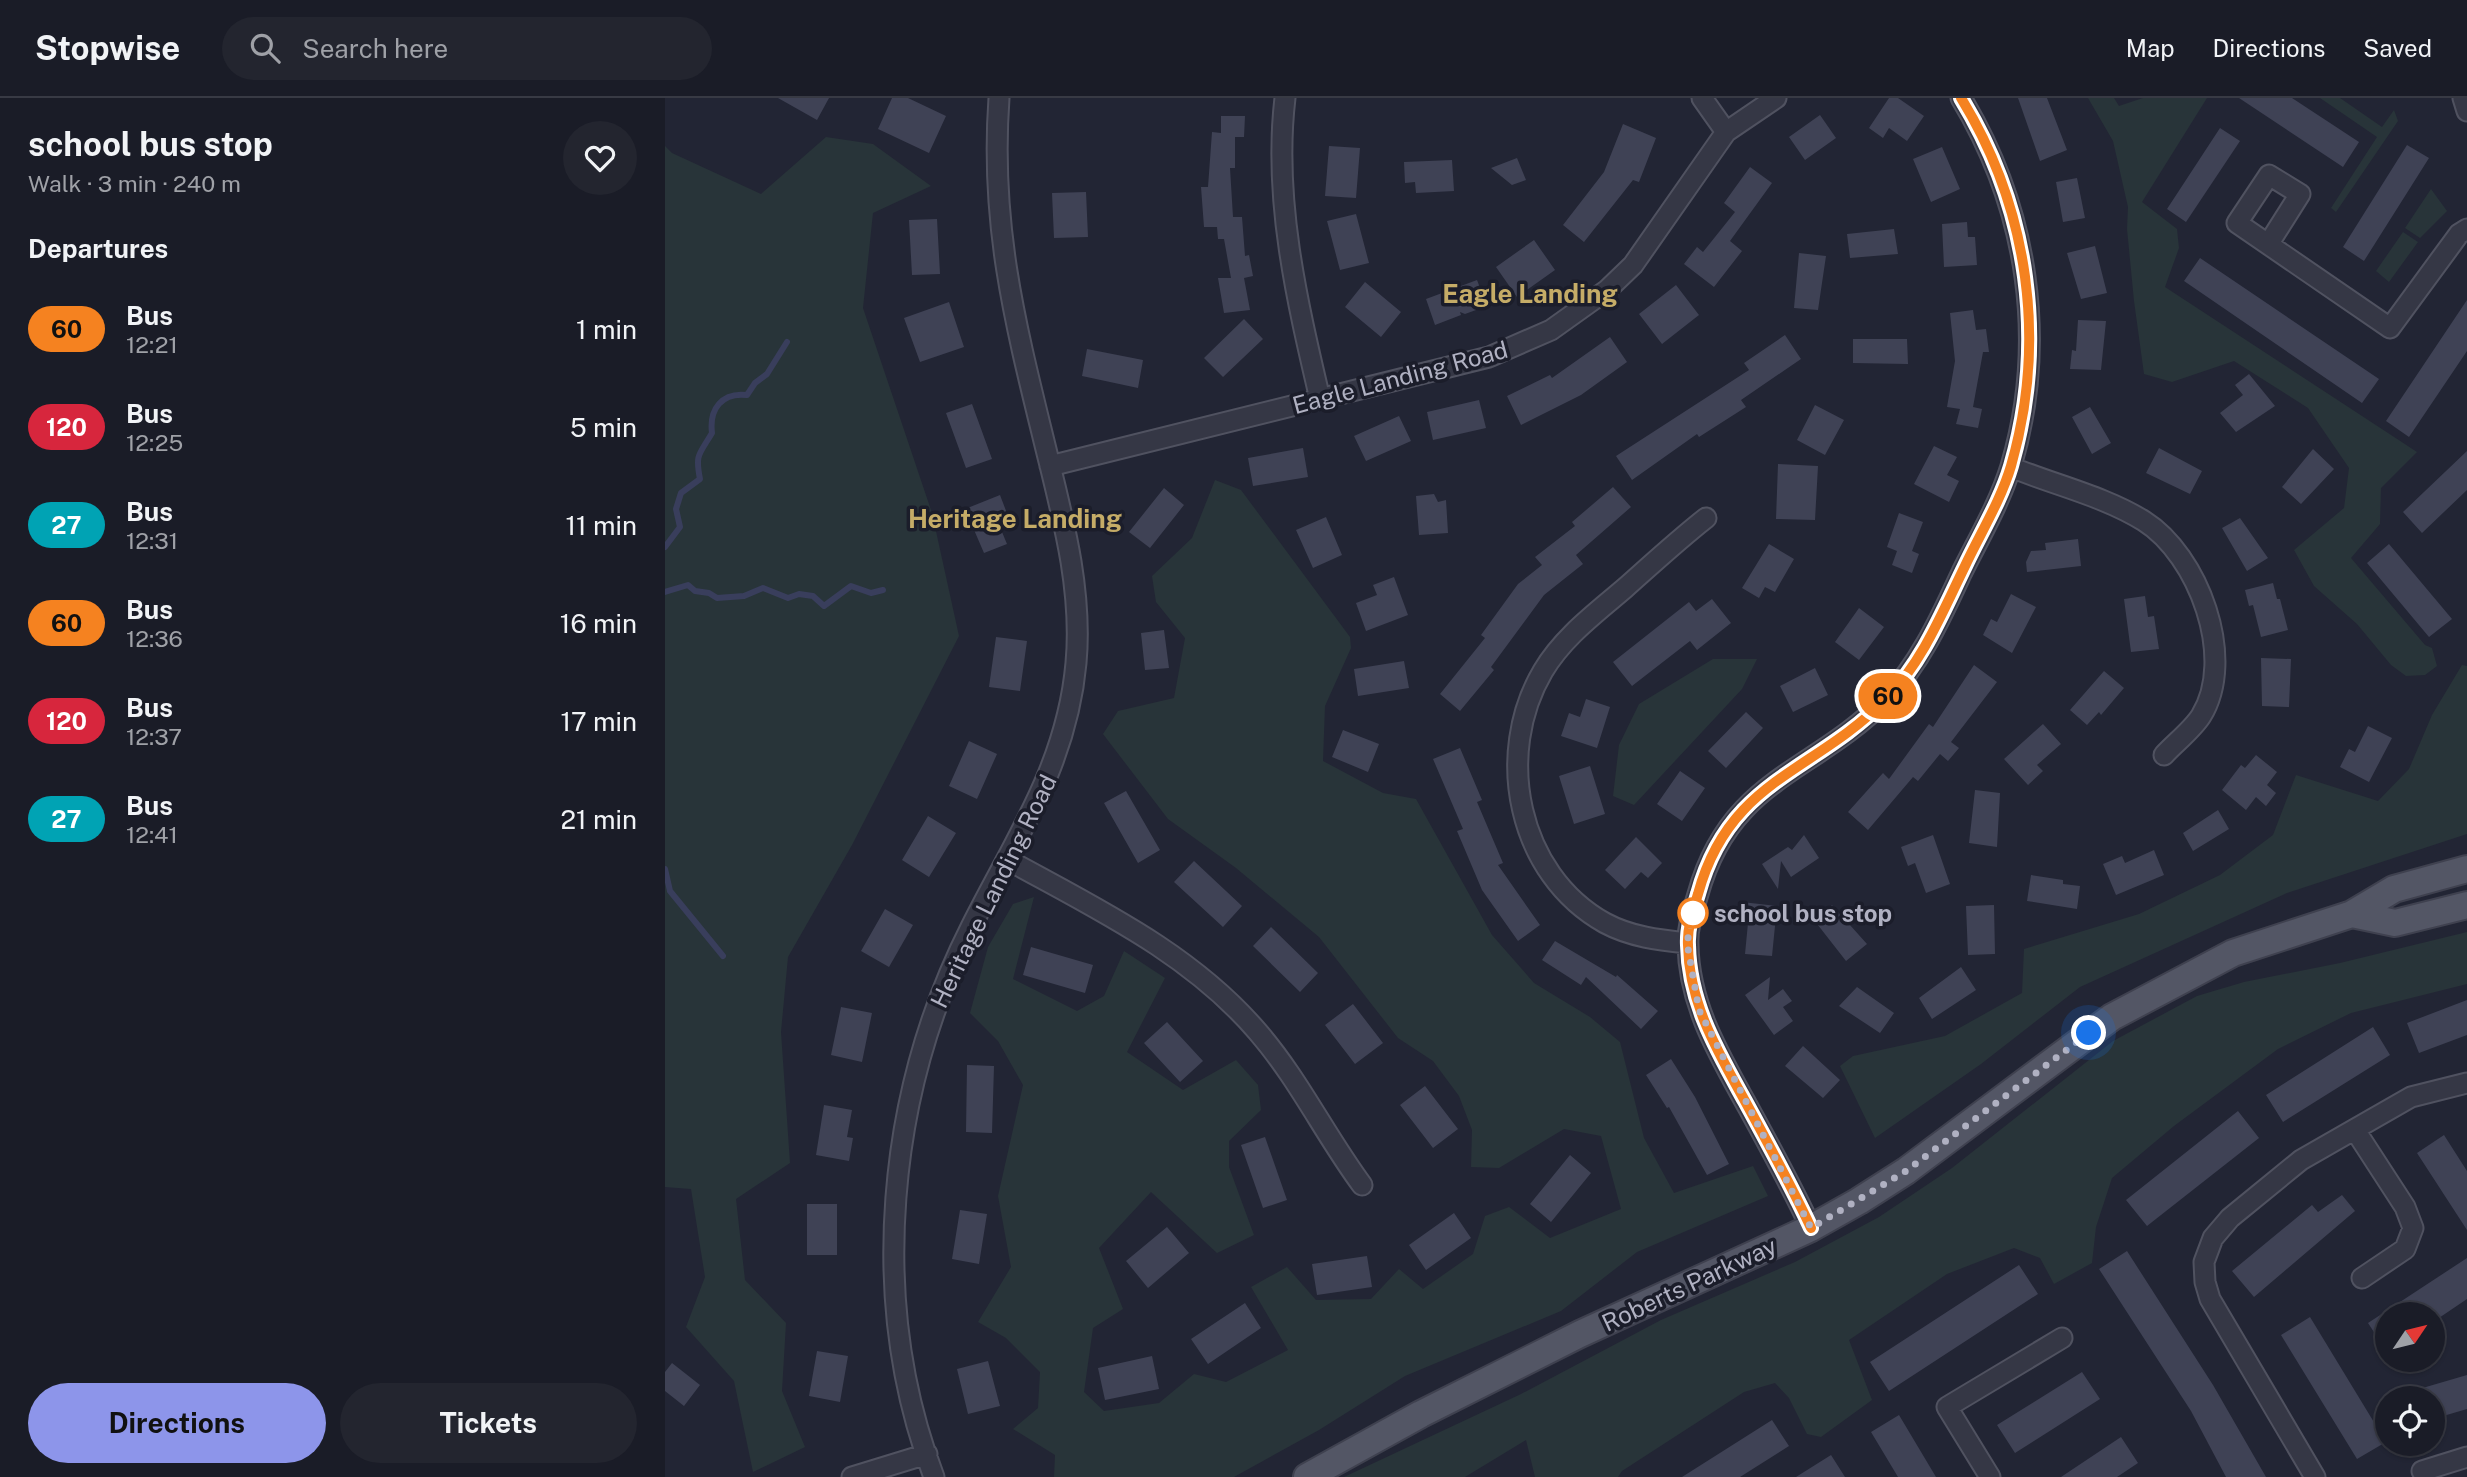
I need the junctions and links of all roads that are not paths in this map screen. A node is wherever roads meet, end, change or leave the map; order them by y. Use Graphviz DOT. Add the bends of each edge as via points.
graph roads {
  1 [pos="999,98"];
  2 [pos="1285,98"];
  3 [pos="1702,98"];
  4 [pos="1776,98"];
  5 [pos="1961,98"];
  6 [pos="2463,98"];
  7 [pos="2467,111"];
  8 [pos="1726,132"];
  9 [pos="2467,229"];
  10 [pos="2269,243"];
  11 [pos="1319,399"];
  12 [pos="1050,466"];
  13 [pos="2011,467"];
  14 [pos="1706,518"];
  15 [pos="2164,755"];
  16 [pos="1008,860"];
  17 [pos="2467,869"];
  18 [pos="2467,905"];
  19 [pos="2352,914"];
  20 [pos="1687,943"];
  21 [pos="2467,1083"];
  22 [pos="2355,1130"];
  23 [pos="1362,1185"];
  24 [pos="1811,1228"];
  25 [pos="2362,1278"];
  26 [pos="2061,1338"];
  27 [pos="927,1454"];
  28 [pos="2467,1457"];
  29 [pos="2423,1471"];
  30 [pos="852,1477"];
  31 [pos="934,1477"];
  32 [pos="1307,1477"];
  33 [pos="1990,1477"];
  34 [pos="2315,1477"];
  1 -- 12 [label="street, Heritage Landing Road" via="997,186 1002,256"];
  2 -- 11 [label="street" via="1286,228"];
  3 -- 8 [label="street"];
  4 -- 8 [label="street, Eagle Landing Road"];
  5 -- 13 [label="street" via="2005,189 2027,287 2029,364"];
  6 -- 7 [label="street"];
  8 -- 11 [label="street, Eagle Landing Road" via="1633,265 1569,319 1489,357"];
  9 -- 10 [label="street" via="2390,328"];
  11 -- 12 [label="street, Eagle Landing Road"];
  12 -- 16 [label="street, Heritage Landing Road" via="1076,590 1076,666 1054,762"];
  13 -- 15 [label="street" via="2118,506 2170,543 2192,573 2211,625 2213,672 2201,716"];
  13 -- 20 [label="street" via="1912,668 1860,722 1773,781 1736,817 1701,882"];
  14 -- 20 [label="street" via="1560,647 1525,708 1518,736 1525,821 1560,885 1589,912 1619,929 1645,938"];
  16 -- 23 [label="street" via="1144,935 1238,1011 1277,1056"];
  16 -- 27 [label="street, Heritage Landing Road" via="971,925 935,1009 918,1062 901,1153 897,1308"];
  17 -- 19 [label="main road, Roberts Parkway" via="2394,889"];
  18 -- 19 [label="main road, Roberts Parkway" via="2395,923"];
  19 -- 24 [label="main road, Roberts Parkway" via="2233,953 2112,1017 1906,1171"];
  20 -- 24 [label="street" via="1691,977 1707,1032"];
  21 -- 22 [label="street" via="2411,1097"];
  22 -- 25 [label="street" via="2405,1207 2413,1228 2405,1249"];
  22 -- 34 [label="street" via="2301,1160 2230,1218 2213,1238 2204,1262 2210,1299"];
  24 -- 32 [label="main road, Roberts Parkway" via="1580,1334"];
  26 -- 33 [label="street" via="1947,1407"];
  27 -- 30 [label="street"];
  27 -- 31 [label="street, Heritage Landing Road"];
  28 -- 29 [label="street"];
}
